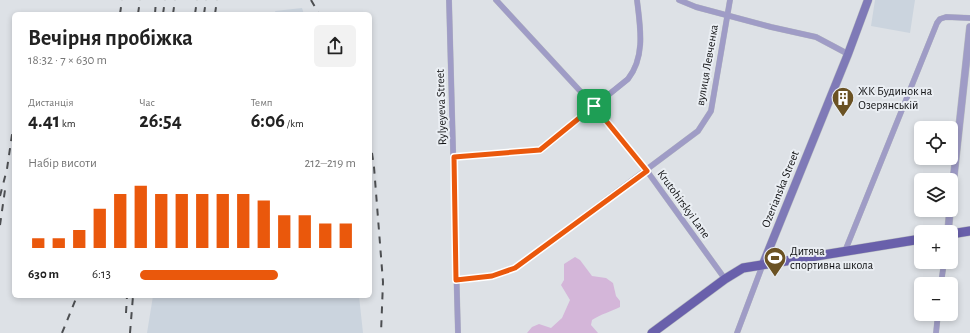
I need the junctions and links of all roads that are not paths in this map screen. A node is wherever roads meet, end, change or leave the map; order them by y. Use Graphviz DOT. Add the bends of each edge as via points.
graph roads {
  1 [pos="449,0"];
  2 [pos="496,0"];
  3 [pos="637,0"];
  4 [pos="679,0"];
  5 [pos="730,0"];
  6 [pos="868,0"];
  7 [pos="727,15"];
  8 [pos="970,18"];
  9 [pos="970,27"];
  10 [pos="848,54"];
  11 [pos="594,106"];
  12 [pos="454,157"];
  13 [pos="647,171"];
  14 [pos="954,173"];
  15 [pos="970,231"];
  16 [pos="958,233"];
  17 [pos="914,240"];
  18 [pos="845,251"];
  19 [pos="763,264"];
  20 [pos="725,279"];
  21 [pos="456,280"];
  22 [pos="937,321"];
  23 [pos="458,333"];
  24 [pos="652,333"];
  25 [pos="737,333"];
  26 [pos="936,333"];
  1 -- 12 [label="street, Rylyeyeva Street"];
  2 -- 11 [label="street, Krutohirskyi Lane"];
  3 -- 11 [label="street" via="640,29 639,58 635,70 628,79"];
  4 -- 7 [label="street"];
  5 -- 7 [label="street, вулиця Левченка"];
  6 -- 10 [label="main road, Ozerianska Street"];
  7 -- 10 [label="street" via="816,37"];
  7 -- 13 [label="street, вулиця Левченка" via="711,112 698,131"];
  8 -- 18 [label="street" via="946,17 937,23"];
  9 -- 14 [label="street"];
  10 -- 19 [label="main road, Ozerianska Street"];
  11 -- 12 [label="street" via="540,150"];
  11 -- 13 [label="street, Krutohirskyi Lane"];
  12 -- 21 [label="street, Rylyeyeva Street"];
  13 -- 20 [label="street, Krutohirskyi Lane"];
  13 -- 21 [label="street, вулиця Левченка" via="515,268 492,276"];
  15 -- 16 [label="main road"];
  17 -- 18 [label="main road"];
  18 -- 19 [label="main road"];
  19 -- 20 [label="main road" via="743,268"];
  19 -- 25 [label="street"];
  20 -- 24 [label="main road"];
  21 -- 23 [label="street, Rylyeyeva Street"];
  22 -- 26 [label="street"];
}
